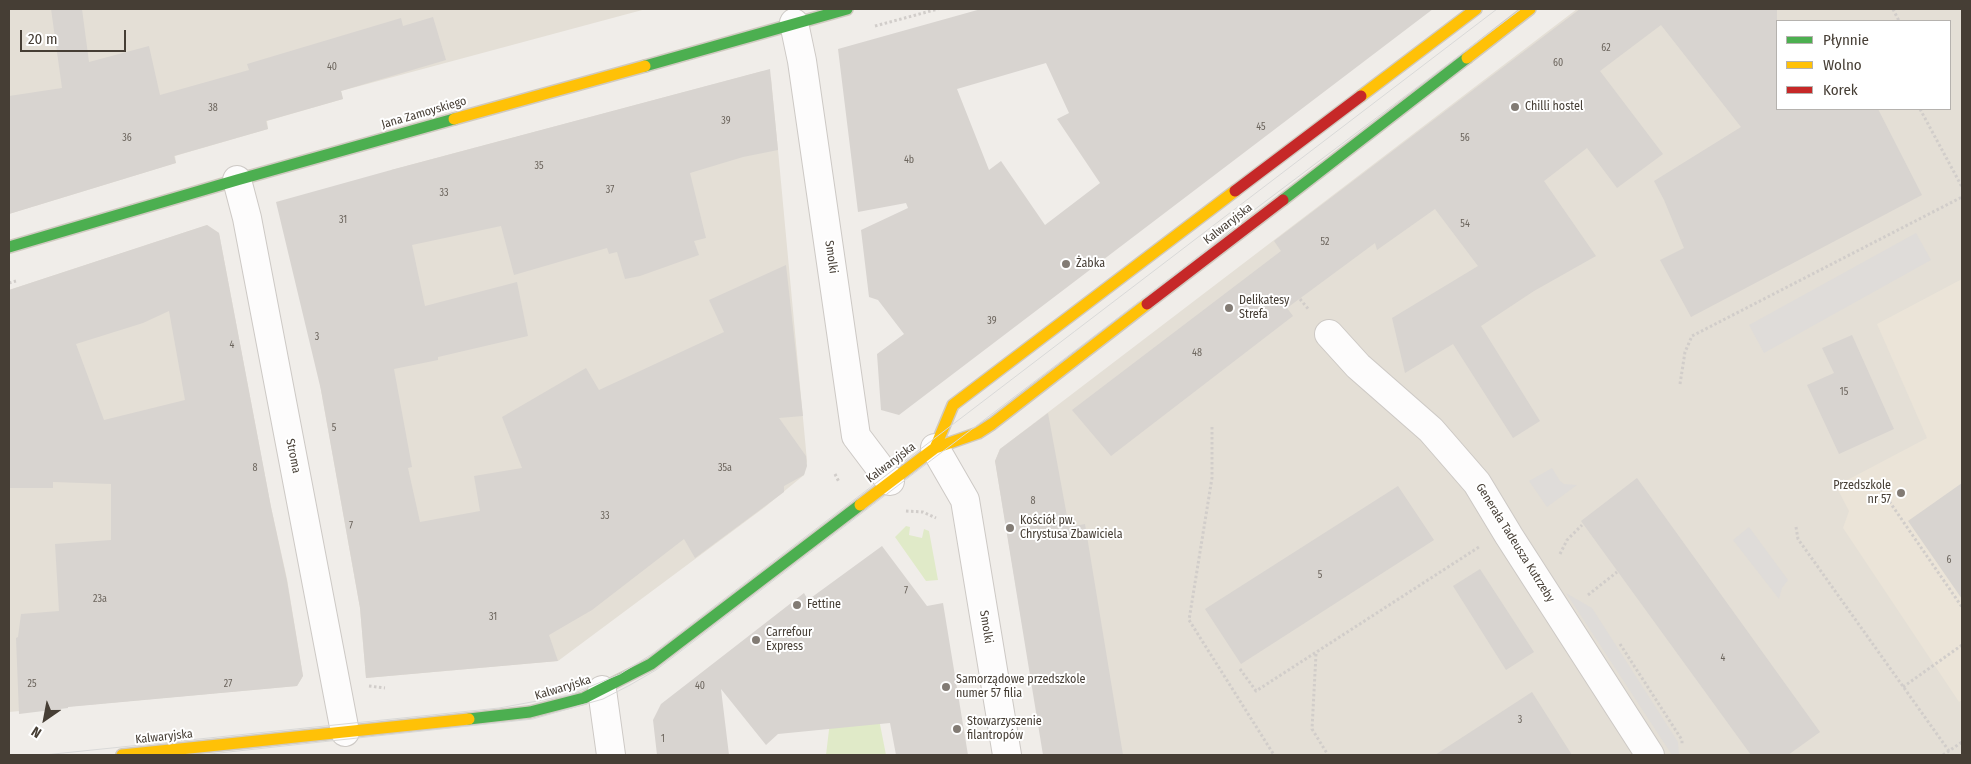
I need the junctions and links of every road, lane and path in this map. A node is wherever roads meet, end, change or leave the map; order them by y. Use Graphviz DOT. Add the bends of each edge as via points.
graph roads {
  1 [pos="847,9"];
  2 [pos="938,9"];
  3 [pos="1476,9"];
  4 [pos="1530,9"];
  5 [pos="794,23"];
  6 [pos="872,26"];
  7 [pos="1921,110"];
  8 [pos="237,180"];
  9 [pos="1962,187"];
  10 [pos="1962,197"];
  11 [pos="9,247"];
  12 [pos="1300,298"];
  13 [pos="1310,312"];
  14 [pos="1329,334"];
  15 [pos="1680,384"];
  16 [pos="1212,427"];
  17 [pos="934,448"];
  18 [pos="890,481"];
  19 [pos="1878,485"];
  20 [pos="1796,527"];
  21 [pos="1480,546"];
  22 [pos="1617,572"];
  23 [pos="1588,595"];
  24 [pos="1962,608"];
  25 [pos="1962,645"];
  26 [pos="1316,653"];
  27 [pos="1240,670"];
  28 [pos="1904,687"];
  29 [pos="602,690"];
  30 [pos="345,732"];
  31 [pos="1962,742"];
  32 [pos="1949,751"];
  33 [pos="122,755"];
  34 [pos="611,755"];
  35 [pos="1007,755"];
  36 [pos="1274,755"];
  37 [pos="1328,755"];
  38 [pos="1650,755"];
  39 [pos="1943,755"];
  1 -- 5 [label="street, Jana Zamoyskiego"];
  2 -- 6 [label="path"];
  3 -- 17 [label="street, Kalwaryjska" via="954,405"];
  4 -- 17 [label="street, Kalwaryjska" via="992,424 978,433"];
  5 -- 8 [label="street, Jana Zamoyskiego"];
  5 -- 18 [label="street, Smolki" via="856,436"];
  7 -- 9 [label="path"];
  8 -- 11 [label="street, Jana Zamoyskiego"];
  8 -- 30 [label="street, Stroma" via="247,218"];
  10 -- 15 [label="path" via="1692,336 1685,352"];
  12 -- 13 [label="path"];
  14 -- 38 [label="street, Generała Tadeusza Kutrzeby" via="1358,366 1430,430 1478,483"];
  16 -- 36 [label="path" via="1212,478 1189,620"];
  17 -- 18 [label="street, Kalwaryjska"];
  17 -- 35 [label="street, Smolki" via="965,500"];
  18 -- 29 [label="street, Kalwaryjska" via="651,664"];
  19 -- 24 [label="path"];
  20 -- 28 [label="path" via="1798,539"];
  21 -- 26 [label="path"];
  22 -- 23 [label="path"];
  25 -- 28 [label="path"];
  26 -- 27 [label="path" via="1256,691"];
  26 -- 37 [label="path" via="1312,729"];
  28 -- 32 [label="path"];
  29 -- 30 [label="street, Kalwaryjska" via="530,712"];
  29 -- 34 [label="street"];
  30 -- 33 [label="street, Kalwaryjska"];
  31 -- 32 [label="path"];
  32 -- 39 [label="path"];
}
